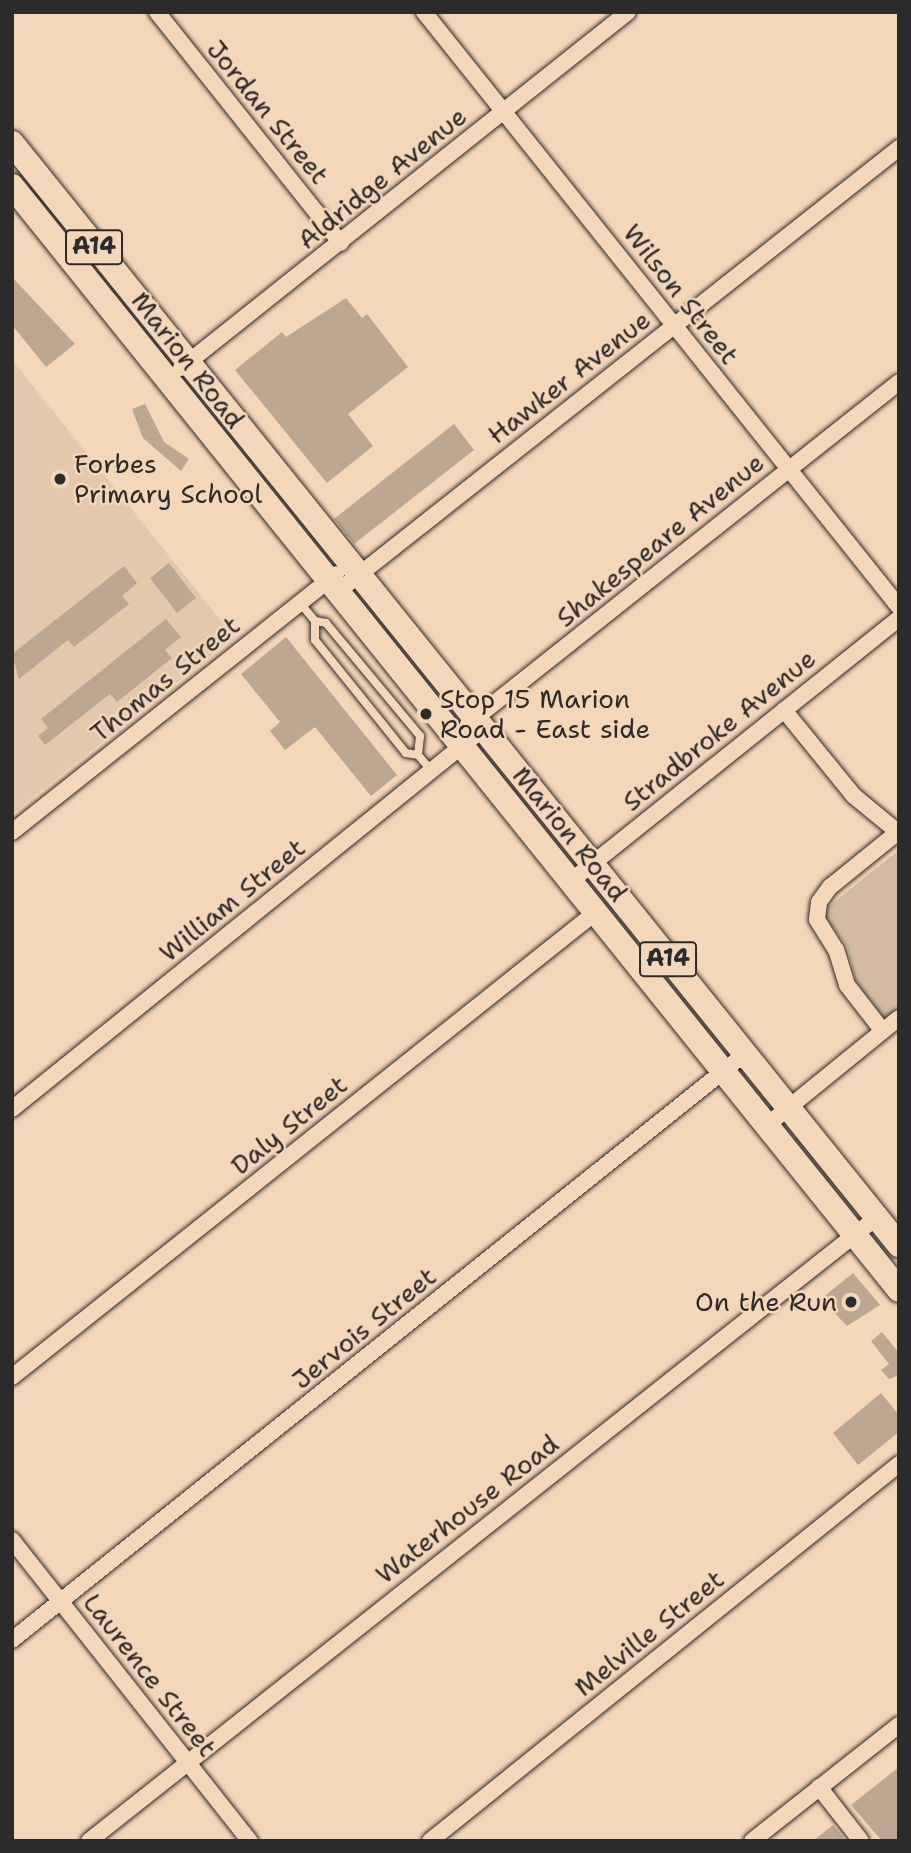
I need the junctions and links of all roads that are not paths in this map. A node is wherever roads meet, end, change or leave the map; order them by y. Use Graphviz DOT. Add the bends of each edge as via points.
graph roads {
  1 [pos="157,12"];
  2 [pos="424,12"];
  3 [pos="628,12"];
  4 [pos="504,111"];
  5 [pos="12,143"];
  6 [pos="899,148"];
  7 [pos="12,186"];
  8 [pos="341,243"];
  9 [pos="675,324"];
  10 [pos="187,364"];
  11 [pos="165,379"];
  12 [pos="899,382"];
  13 [pos="788,468"];
  14 [pos="354,569"];
  15 [pos="331,588"];
  16 [pos="300,603"];
  17 [pos="899,607"];
  18 [pos="899,618"];
  19 [pos="315,621"];
  20 [pos="784,710"];
  21 [pos="479,724"];
  22 [pos="457,742"];
  23 [pos="418,754"];
  24 [pos="432,771"];
  25 [pos="12,832"];
  26 [pos="898,832"];
  27 [pos="590,864"];
  28 [pos="570,881"];
  29 [pos="596,912"];
  30 [pos="899,1018"];
  31 [pos="882,1030"];
  32 [pos="746,1053"];
  33 [pos="723,1072"];
  34 [pos="789,1107"];
  35 [pos="12,1109"];
  36 [pos="766,1126"];
  37 [pos="891,1232"];
  38 [pos="862,1244"];
  39 [pos="899,1290"];
  40 [pos="12,1377"];
  41 [pos="899,1464"];
  42 [pos="12,1540"];
  43 [pos="61,1602"];
  44 [pos="12,1640"];
  45 [pos="899,1725"];
  46 [pos="187,1761"];
  47 [pos="819,1787"];
  48 [pos="89,1841"];
  49 [pos="250,1841"];
  50 [pos="430,1841"];
  51 [pos="752,1841"];
  52 [pos="862,1841"];
  1 -- 8 [label="street, Jordan Street"];
  2 -- 4 [label="street, Wilson Street"];
  3 -- 4 [label="street, Aldridge Avenue"];
  4 -- 8 [label="street, Aldridge Avenue"];
  4 -- 9 [label="street, Wilson Street"];
  5 -- 10 [label="main road, Marion Road / A14"];
  6 -- 9 [label="street, Hawker Avenue"];
  7 -- 11 [label="main road, Marion Road / A14"];
  8 -- 10 [label="street, Aldridge Avenue"];
  9 -- 13 [label="street, Wilson Street"];
  9 -- 14 [label="street, Hawker Avenue"];
  10 -- 11 [label="street, Aldridge Avenue"];
  10 -- 14 [label="main road, Marion Road / A14"];
  11 -- 15 [label="main road, Marion Road / A14"];
  12 -- 13 [label="street, Shakespeare Avenue"];
  13 -- 17 [label="street, Wilson Street"];
  13 -- 21 [label="street, Shakespeare Avenue"];
  14 -- 15 [label="street, Thomas Street"];
  14 -- 21 [label="main road, Marion Road / A14"];
  15 -- 16 [label="street, Thomas Street"];
  15 -- 22 [label="main road, Marion Road / A14"];
  16 -- 19 [label="lane"];
  16 -- 25 [label="street, Thomas Street"];
  18 -- 20 [label="street, Stradbroke Avenue"];
  19 -- 23 [label="lane" via="326,623 420,737"];
  19 -- 23 [label="lane" via="315,640 406,753"];
  20 -- 26 [label="street" via="854,796"];
  20 -- 27 [label="street, Stradbroke Avenue"];
  21 -- 22 [label="street, William Street"];
  21 -- 27 [label="main road, Marion Road / A14"];
  22 -- 24 [label="street, William Street"];
  22 -- 28 [label="main road, Marion Road / A14"];
  23 -- 24 [label="lane"];
  24 -- 35 [label="street, William Street"];
  26 -- 31 [label="street" via="830,887 819,902 817,919 836,950 847,985"];
  27 -- 28 [label="street, Stradbroke Avenue"];
  27 -- 32 [label="main road, Marion Road / A14"];
  28 -- 29 [label="main road, Marion Road / A14"];
  29 -- 33 [label="main road, Marion Road / A14"];
  29 -- 40 [label="street, Daly Street"];
  30 -- 31 [label="street"];
  31 -- 34 [label="street"];
  32 -- 33 [label="street, Jervois Street"];
  32 -- 34 [label="main road, Marion Road / A14"];
  33 -- 36 [label="main road, Marion Road / A14"];
  33 -- 43 [label="street, Jervois Street"];
  34 -- 36 [label="street"];
  34 -- 37 [label="main road, Marion Road / A14"];
  36 -- 38 [label="main road, Marion Road / A14"];
  37 -- 38 [label="street, Waterhouse Road"];
  37 -- 38 [label="street"];
  38 -- 39 [label="main road, Marion Road / A14"];
  38 -- 46 [label="street, Waterhouse Road"];
  41 -- 50 [label="street, Melville Street"];
  42 -- 43 [label="street, Laurence Street"];
  43 -- 44 [label="street, Jervois Street"];
  43 -- 46 [label="street, Laurence Street"];
  45 -- 47 [label="street"];
  46 -- 48 [label="street, Waterhouse Road"];
  46 -- 49 [label="street, Laurence Street"];
  47 -- 51 [label="street"];
  47 -- 52 [label="street"];
}
